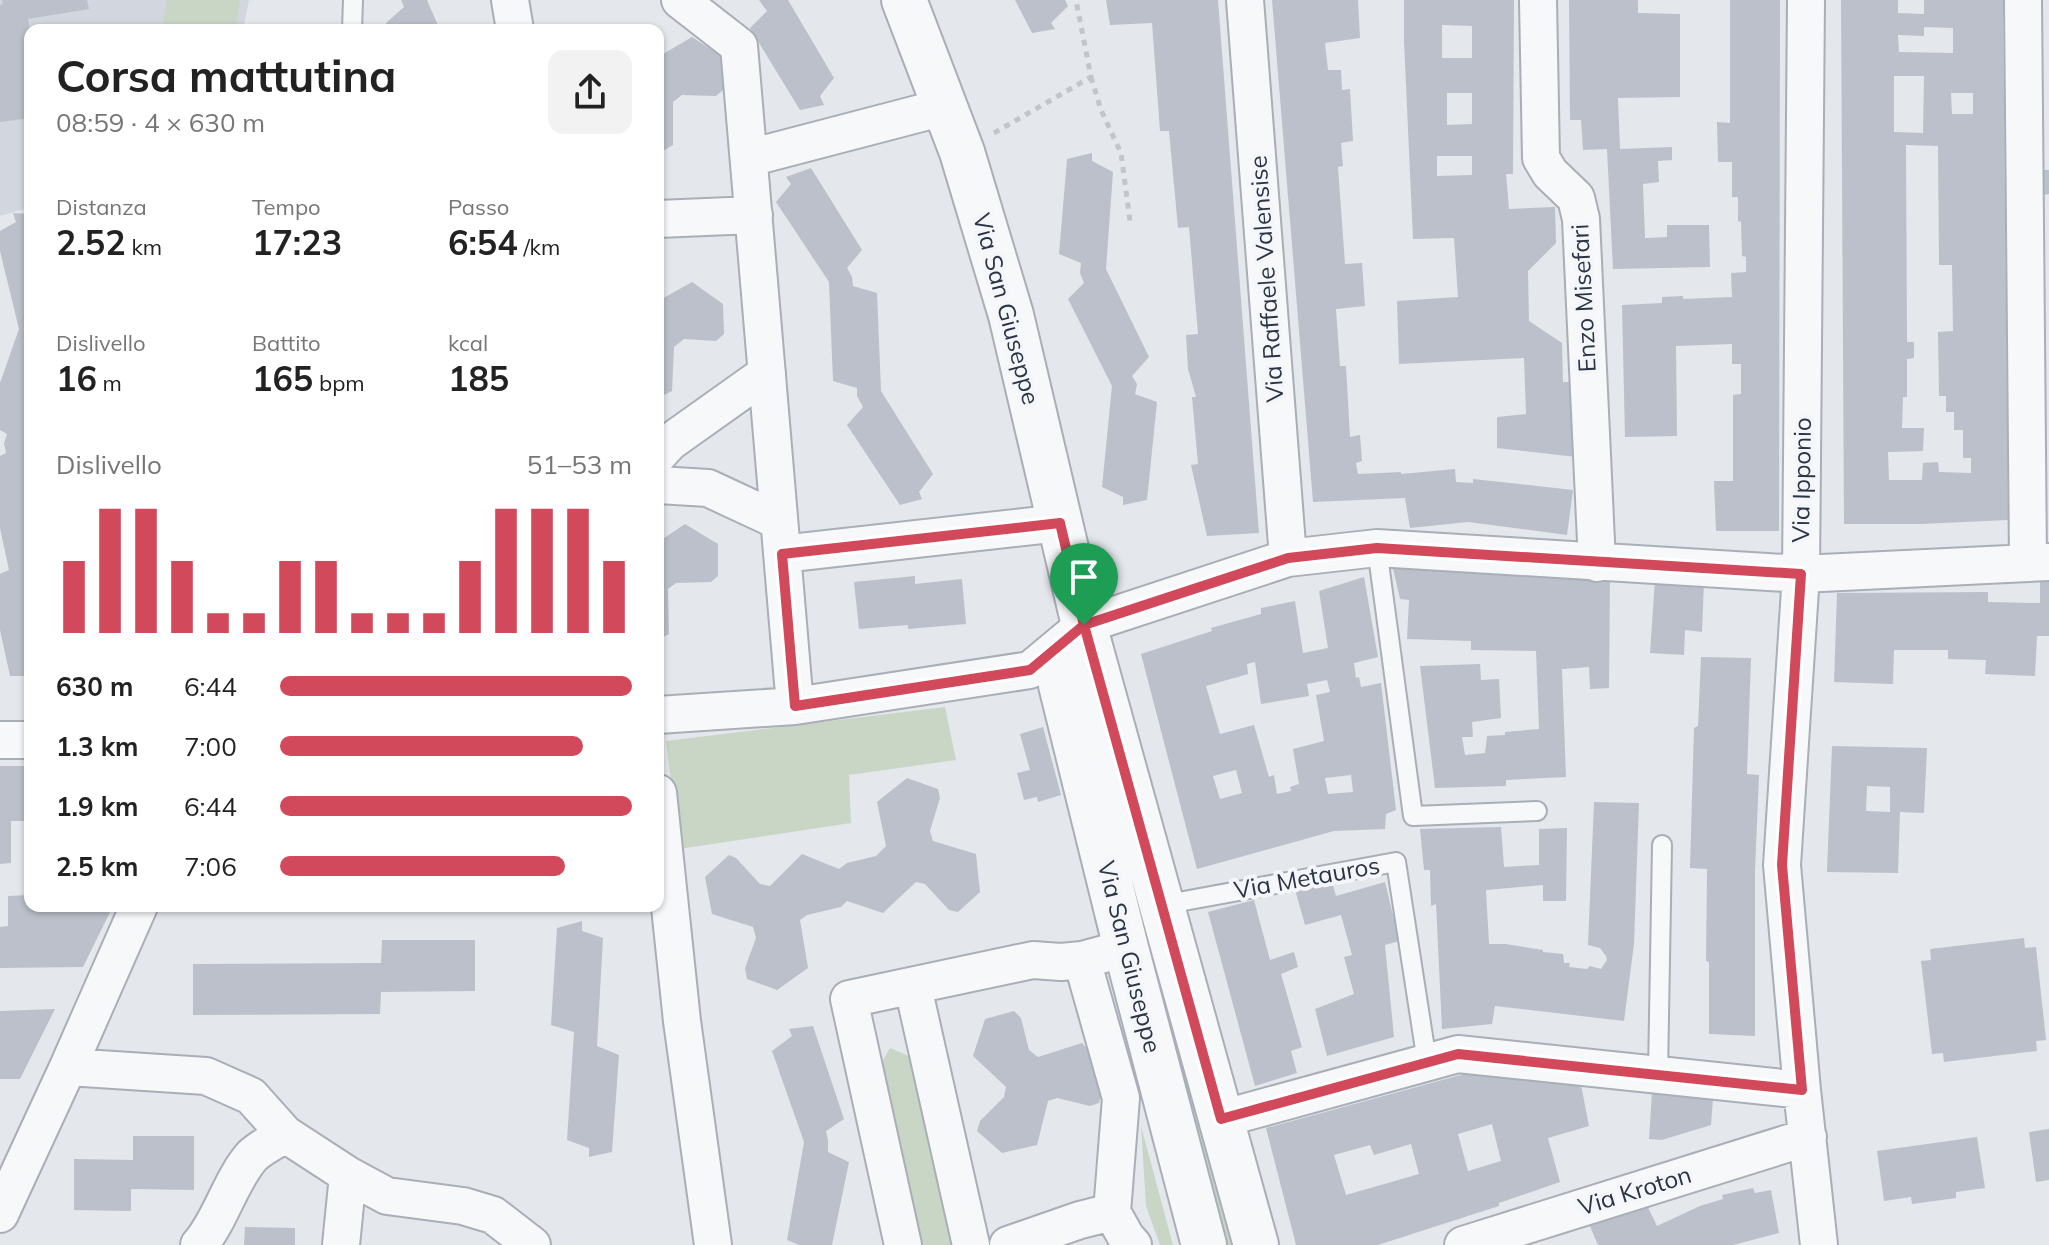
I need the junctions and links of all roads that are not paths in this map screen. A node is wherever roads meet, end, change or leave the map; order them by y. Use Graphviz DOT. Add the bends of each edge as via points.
graph roads {
  1 [pos="353,0"];
  2 [pos="510,0"];
  3 [pos="680,0"];
  4 [pos="904,0"];
  5 [pos="1245,0"];
  6 [pos="1538,0"];
  7 [pos="1806,0"];
  8 [pos="2023,0"];
  9 [pos="352,24"];
  10 [pos="514,24"];
  11 [pos="944,107"];
  12 [pos="749,158"];
  13 [pos="754,215"];
  14 [pos="664,219"];
  15 [pos="767,373"];
  16 [pos="664,448"];
  17 [pos="664,485"];
  18 [pos="1060,523"];
  19 [pos="780,537"];
  20 [pos="1377,548"];
  21 [pos="1288,558"];
  22 [pos="2038,562"];
  23 [pos="1597,563"];
  24 [pos="1801,574"];
  25 [pos="1084,625"];
  26 [pos="795,706"];
  27 [pos="664,715"];
  28 [pos="0,740"];
  29 [pos="24,740"];
  30 [pos="1537,811"];
  31 [pos="1662,845"];
  32 [pos="664,850"];
  33 [pos="1162,905"];
  34 [pos="136,912"];
  35 [pos="1126,948"];
  36 [pos="1082,960"];
  37 [pos="913,987"];
  38 [pos="1427,1062"];
  39 [pos="68,1067"];
  40 [pos="1658,1074"];
  41 [pos="1802,1090"];
  42 [pos="1221,1119"];
  43 [pos="285,1134"];
  44 [pos="1808,1137"];
  45 [pos="348,1175"];
  46 [pos="1112,1212"];
  47 [pos="0,1214"];
  48 [pos="199,1245"];
  49 [pos="341,1245"];
  50 [pos="532,1245"];
  51 [pos="713,1245"];
  52 [pos="903,1245"];
  53 [pos="971,1245"];
  54 [pos="1008,1245"];
  55 [pos="1133,1245"];
  56 [pos="1204,1245"];
  57 [pos="1256,1245"];
  58 [pos="1463,1245"];
  59 [pos="1819,1245"];
  1 -- 9 [label="lane"];
  2 -- 10 [label="street"];
  3 -- 12 [label="street" via="739,46"];
  4 -- 11 [label="street, Via San Giuseppe"];
  5 -- 21 [label="street, Via Raffaele Valensise"];
  6 -- 23 [label="street, Enzo Misefari" via="1541,158 1576,198 1581,219"];
  7 -- 24 [label="street, Via Ipponio"];
  8 -- 22 [label="street"];
  11 -- 12 [label="street"];
  11 -- 18 [label="street, Via San Giuseppe" via="1011,315"];
  12 -- 13 [label="street"];
  13 -- 14 [label="street"];
  13 -- 15 [label="street"];
  15 -- 16 [label="street"];
  15 -- 19 [label="street"];
  17 -- 19 [label="street" via="708,488"];
  18 -- 19 [label="street"];
  18 -- 25 [label="street, Via San Giuseppe"];
  19 -- 26 [label="street"];
  20 -- 21 [label="street"];
  20 -- 23 [label="street"];
  20 -- 30 [label="lane" via="1413,816"];
  21 -- 25 [label="street"];
  22 -- 24 [label="street"];
  23 -- 24 [label="street"];
  24 -- 41 [label="street, Via Ipponio" via="1782,865"];
  25 -- 26 [label="street" via="1030,670"];
  25 -- 33 [label="street, Via San Giuseppe"];
  25 -- 35 [label="street, Via San Giuseppe" via="1061,685"];
  26 -- 27 [label="street"];
  28 -- 29 [label="street"];
  31 -- 40 [label="lane"];
  32 -- 51 [label="street"];
  33 -- 38 [label="lane, Via Metauros" via="1396,862"];
  33 -- 42 [label="street, Via San Giuseppe"];
  34 -- 39 [label="street"];
  35 -- 36 [label="street"];
  35 -- 56 [label="street, Via San Giuseppe"];
  36 -- 37 [label="street" via="1033,960"];
  36 -- 46 [label="street" via="1121,1098"];
  37 -- 52 [label="street" via="849,999"];
  37 -- 53 [label="street"];
  38 -- 40 [label="street" via="1458,1054"];
  38 -- 42 [label="street"];
  39 -- 43 [label="street" via="206,1076 251,1096"];
  39 -- 47 [label="street"];
  40 -- 41 [label="street"];
  41 -- 44 [label="street, Via Ipponio"];
  42 -- 57 [label="street, Via San Giuseppe"];
  43 -- 45 [label="street"];
  43 -- 48 [label="street" via="253,1155"];
  44 -- 58 [label="street, Via Kroton"];
  44 -- 59 [label="street, Via Ipponio"];
  45 -- 49 [label="street"];
  45 -- 50 [label="street" via="387,1196 493,1215"];
  46 -- 54 [label="street"];
  46 -- 55 [label="street"];
}
